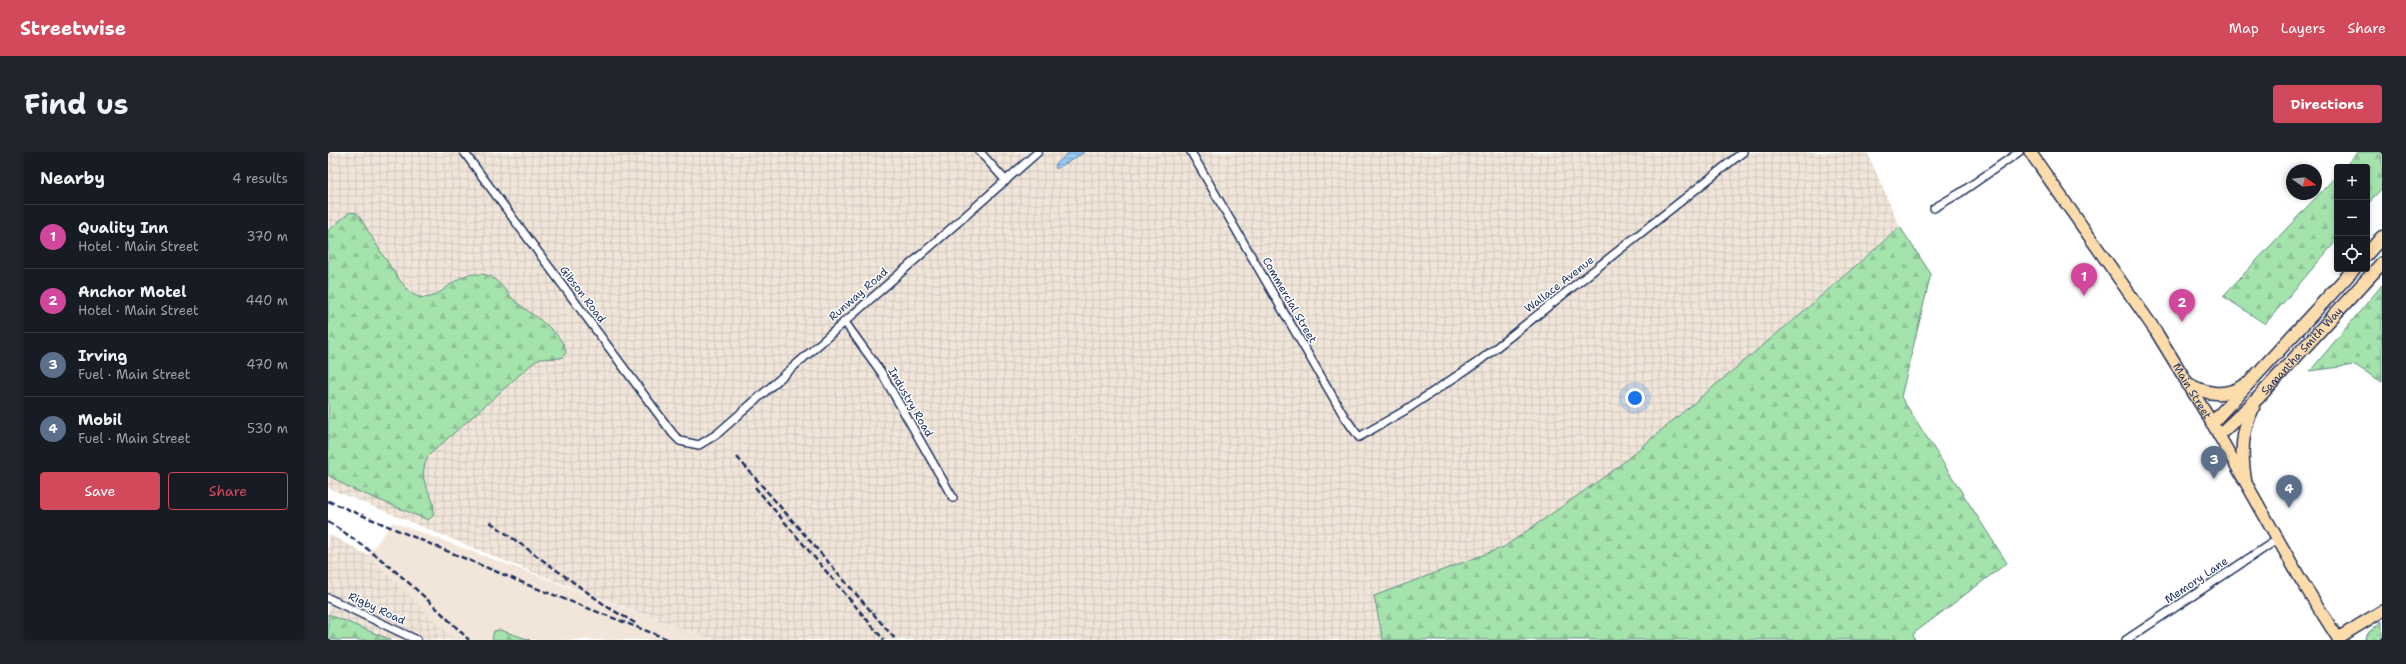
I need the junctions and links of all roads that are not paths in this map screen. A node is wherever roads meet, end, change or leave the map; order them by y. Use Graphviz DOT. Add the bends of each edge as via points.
graph roads {
  1 [pos="464,152"];
  2 [pos="980,152"];
  3 [pos="1038,152"];
  4 [pos="1191,152"];
  5 [pos="1743,152"];
  6 [pos="2019,152"];
  7 [pos="2030,152"];
  8 [pos="1006,181"];
  9 [pos="1934,208"];
  10 [pos="2382,237"];
  11 [pos="2370,251"];
  12 [pos="2382,263"];
  13 [pos="2351,272"];
  14 [pos="844,321"];
  15 [pos="2252,380"];
  16 [pos="2188,384"];
  17 [pos="2258,398"];
  18 [pos="2212,423"];
  19 [pos="1381,425"];
  20 [pos="2219,435"];
  21 [pos="688,444"];
  22 [pos="2245,480"];
  23 [pos="953,498"];
  24 [pos="2278,539"];
  25 [pos="328,598"];
  26 [pos="2382,611"];
  27 [pos="2337,639"];
  28 [pos="417,640"];
  29 [pos="2126,640"];
  1 -- 21 [label="street, Gibson Road" via="673,434"];
  2 -- 8 [label="street"];
  3 -- 8 [label="street, Runway Road"];
  4 -- 19 [label="street, Commercial Street" via="1344,416 1359,437"];
  5 -- 19 [label="street, Wallace Avenue" via="1478,362"];
  6 -- 9 [label="street"];
  7 -- 16 [label="main road, Main Street" via="2155,330"];
  8 -- 14 [label="street, Runway Road"];
  10 -- 11 [label="highway"];
  12 -- 17 [label="highway, Samantha Smith Way"];
  13 -- 15 [label="highway, Samantha Smith Way"];
  14 -- 21 [label="street, Runway Road" via="717,434 704,444"];
  14 -- 23 [label="street, Industry Road" via="881,372"];
  15 -- 16 [label="highway" via="2242,387 2220,393 2207,392"];
  15 -- 18 [label="highway, Samantha Smith Way"];
  16 -- 18 [label="main road, Main Street"];
  17 -- 20 [label="highway, Samantha Smith Way"];
  17 -- 22 [label="highway" via="2248,418 2243,437"];
  18 -- 20 [label="main road, Main Street"];
  20 -- 22 [label="main road, Main Street"];
  22 -- 24 [label="main road, Main Street"];
  24 -- 27 [label="main road, Main Street"];
  24 -- 29 [label="street, Memory Lane"];
  25 -- 28 [label="street, Rigby Road"];
  26 -- 27 [label="main road"];
}
